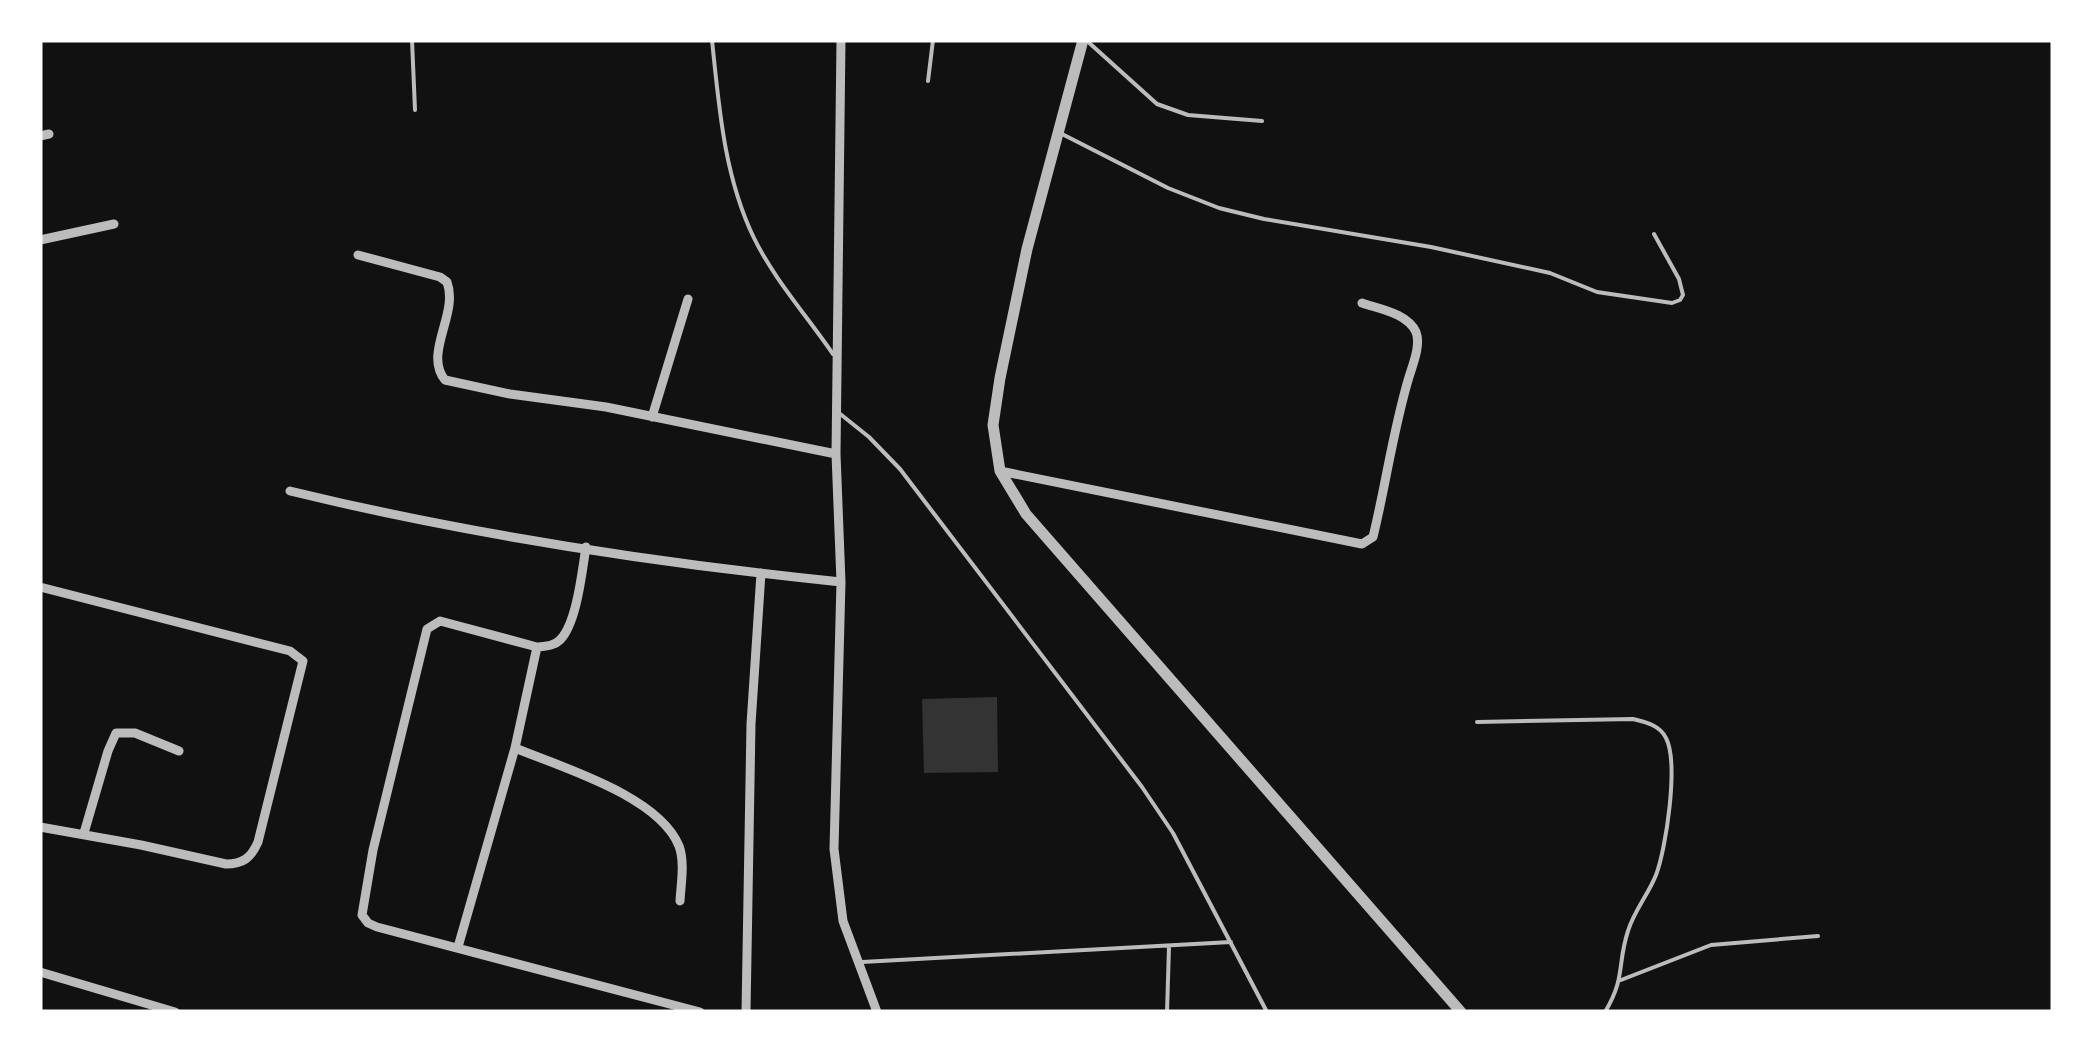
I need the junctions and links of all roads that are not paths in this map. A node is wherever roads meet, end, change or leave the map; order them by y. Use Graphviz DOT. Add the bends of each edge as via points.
graph roads {
  1 [pos="412,40"];
  2 [pos="712,40"];
  3 [pos="841,40"];
  4 [pos="932,40"];
  5 [pos="1085,40"];
  6 [pos="928,82"];
  7 [pos="415,110"];
  8 [pos="1262,121"];
  9 [pos="1058,132"];
  10 [pos="114,224"];
  11 [pos="1654,234"];
  12 [pos="40,240"];
  13 [pos="358,255"];
  14 [pos="688,299"];
  15 [pos="1362,303"];
  16 [pos="836,358"];
  17 [pos="836,411"];
  18 [pos="652,417"];
  19 [pos="836,454"];
  20 [pos="1000,471"];
  21 [pos="290,491"];
  22 [pos="586,547"];
  23 [pos="760,573"];
  24 [pos="841,582"];
  25 [pos="40,586"];
  26 [pos="538,647"];
  27 [pos="1477,722"];
  28 [pos="514,748"];
  29 [pos="180,751"];
  30 [pos="40,827"];
  31 [pos="84,834"];
  32 [pos="680,900"];
  33 [pos="1818,936"];
  34 [pos="1231,942"];
  35 [pos="1169,945"];
  36 [pos="458,947"];
  37 [pos="857,962"];
  38 [pos="40,972"];
  39 [pos="1621,980"];
  40 [pos="174,1012"];
  41 [pos="700,1012"];
  42 [pos="746,1012"];
  43 [pos="877,1012"];
  44 [pos="1168,1012"];
  45 [pos="1267,1012"];
  46 [pos="1461,1012"];
  47 [pos="1605,1012"];
  1 -- 7 [label="lane"];
  2 -- 16 [label="lane" via="721,126 742,210 772,268"];
  3 -- 16 [label="street"];
  4 -- 6 [label="lane"];
  5 -- 8 [label="lane" via="1157,104 1188,115"];
  5 -- 9 [label="street"];
  9 -- 11 [label="lane" via="1220,208 1431,247 1550,273 1597,292 1672,303 1682,288"];
  9 -- 20 [label="street" via="1000,378 993,426"];
  10 -- 12 [label="street"];
  13 -- 18 [label="street" via="448,282 451,302 437,361 444,380"];
  14 -- 18 [label="street"];
  15 -- 20 [label="street" via="1396,315 1417,334 1373,538 1362,544"];
  16 -- 17 [label="street"];
  17 -- 19 [label="street"];
  17 -- 34 [label="lane" via="900,469 1142,788"];
  18 -- 19 [label="street"];
  19 -- 24 [label="street"];
  20 -- 46 [label="street" via="1026,514"];
  21 -- 22 [label="street"];
  22 -- 23 [label="street"];
  22 -- 26 [label="street" via="569,625 562,639"];
  23 -- 24 [label="street"];
  23 -- 42 [label="street"];
  24 -- 37 [label="street" via="834,849 843,921"];
  25 -- 31 [label="street" via="290,651 303,660 248,859 226,864"];
  26 -- 28 [label="street"];
  26 -- 36 [label="street" via="440,620 427,629 362,915 377,927"];
  27 -- 39 [label="lane" via="1633,719 1653,724 1666,737 1666,844 1629,926"];
  28 -- 32 [label="street" via="622,792 648,810 678,845"];
  28 -- 36 [label="street"];
  29 -- 31 [label="street" via="116,733"];
  30 -- 31 [label="street"];
  33 -- 39 [label="lane" via="1711,945"];
  34 -- 35 [label="lane"];
  34 -- 45 [label="lane"];
  35 -- 37 [label="lane"];
  35 -- 44 [label="lane"];
  36 -- 41 [label="street"];
  37 -- 43 [label="street"];
  38 -- 40 [label="street"];
  39 -- 47 [label="lane"];
}
